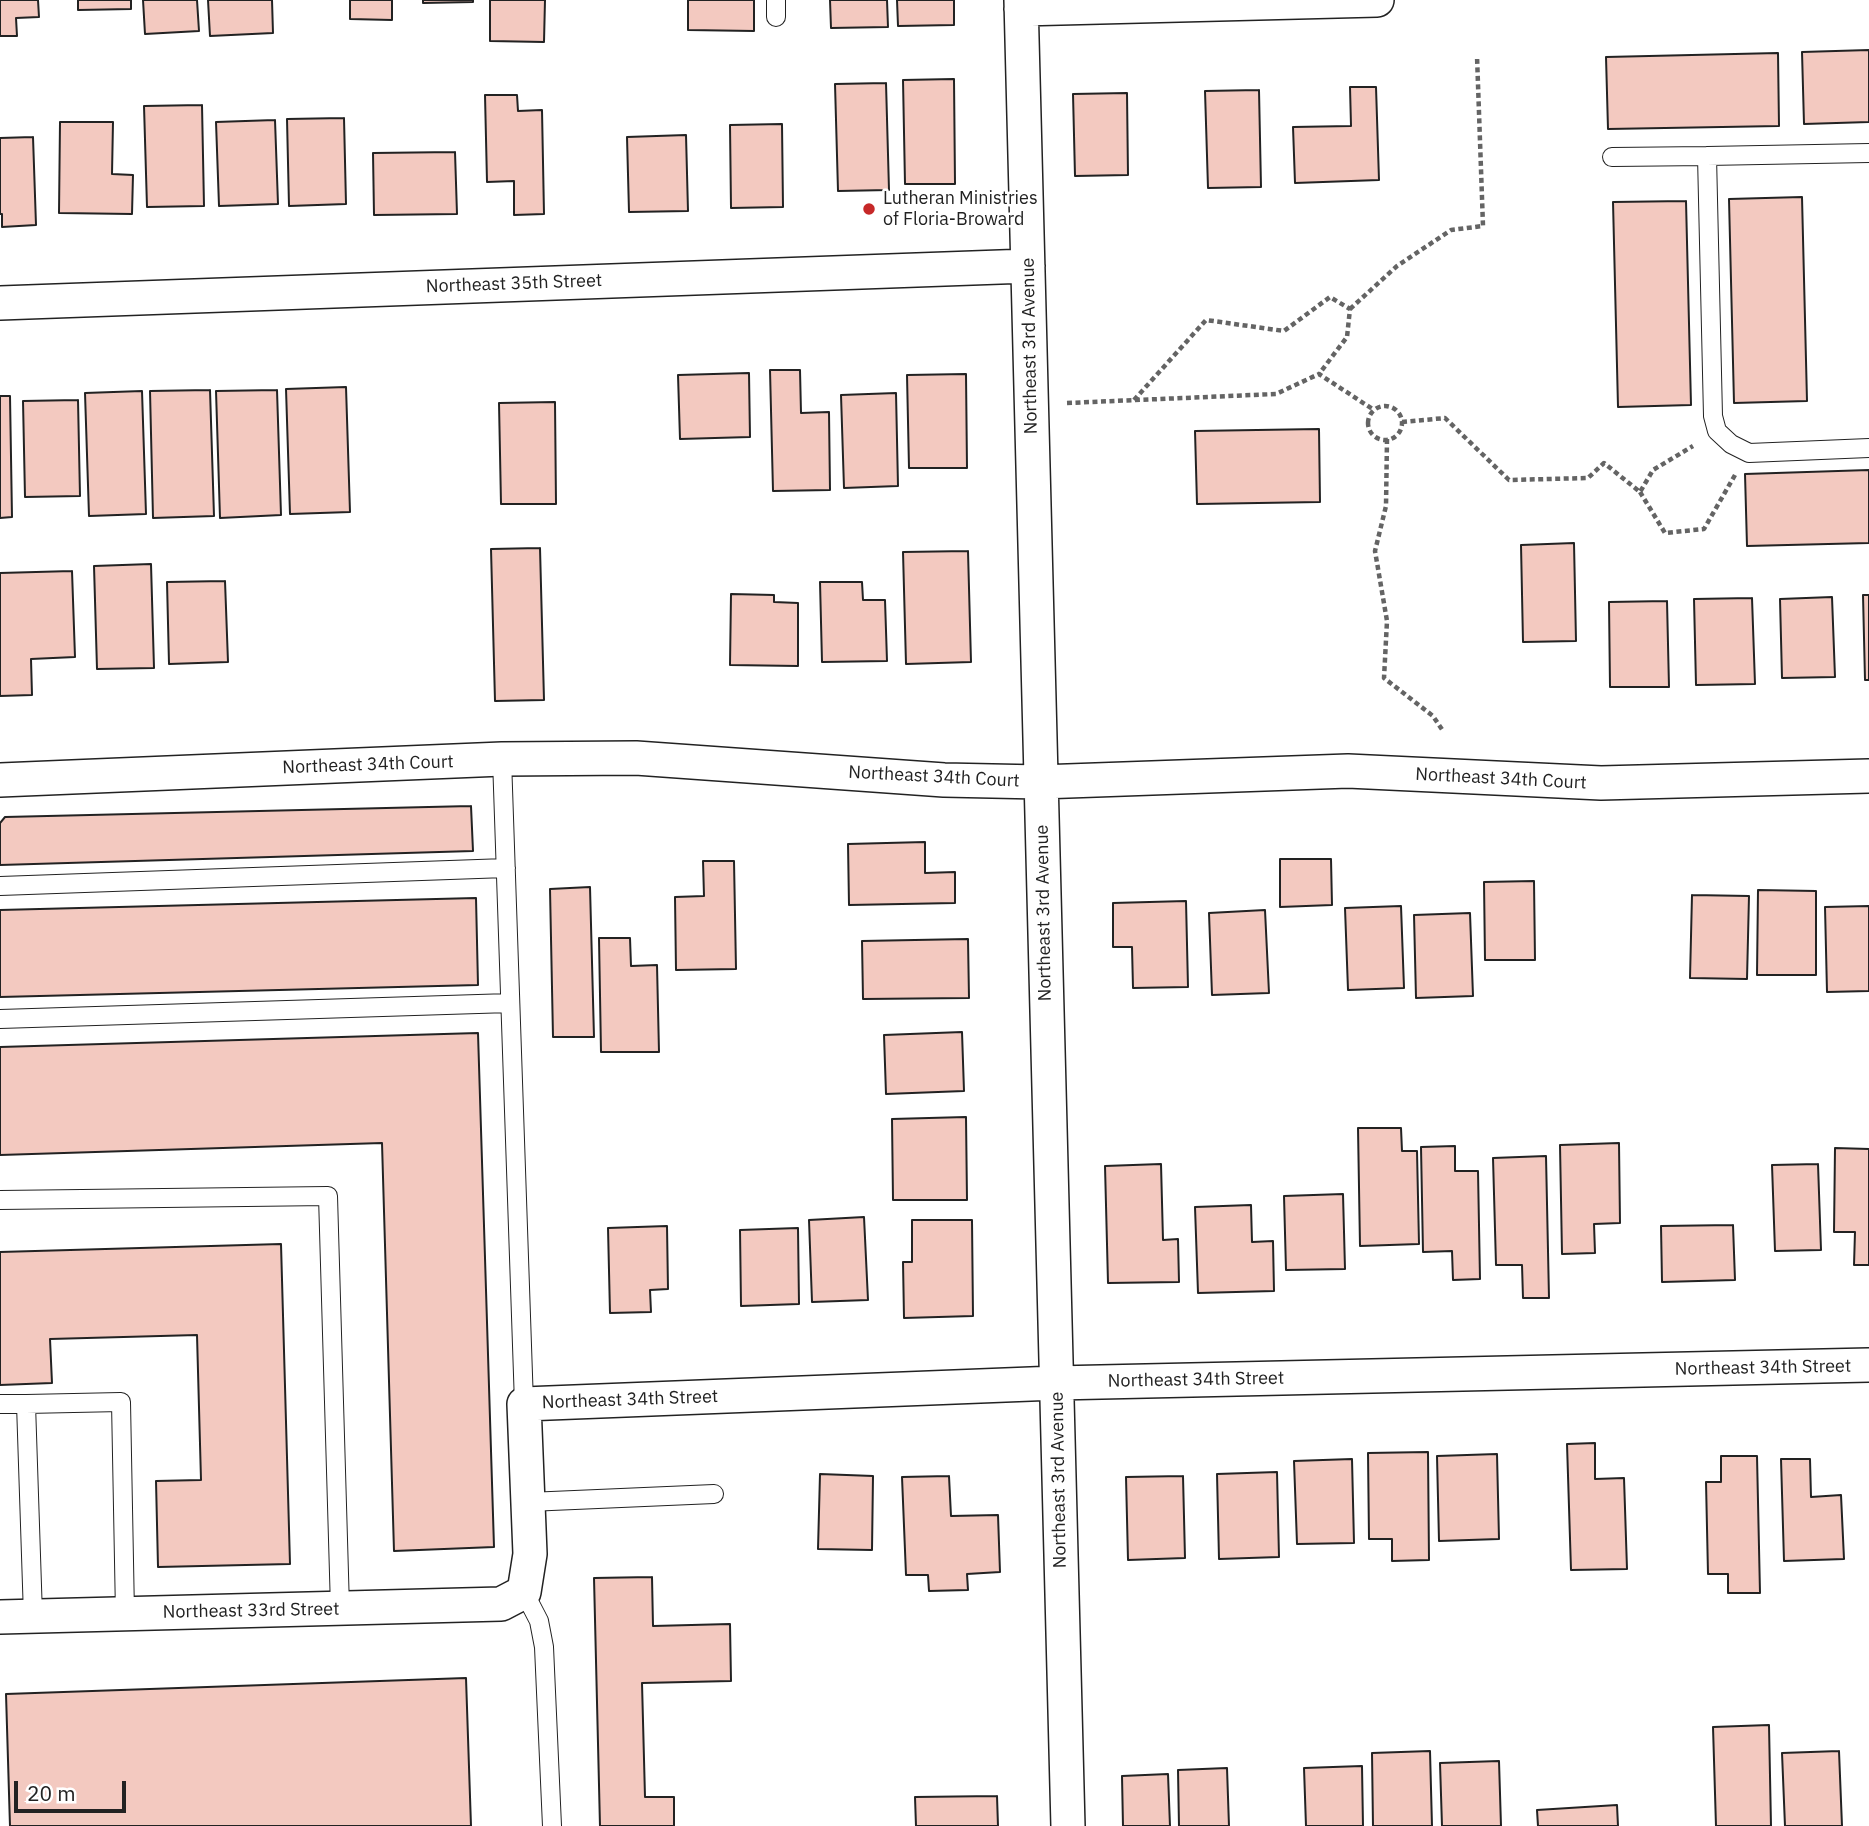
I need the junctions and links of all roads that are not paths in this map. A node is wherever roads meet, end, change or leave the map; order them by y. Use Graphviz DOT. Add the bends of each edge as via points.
graph roads {
  1 [pos="1377,0"];
  2 [pos="1021,5"];
  3 [pos="1869,153"];
  4 [pos="1707,156"];
  5 [pos="1612,157"];
  6 [pos="1028,266"];
  7 [pos="0,303"];
  8 [pos="1869,447"];
  9 [pos="502,759"];
  10 [pos="1869,776"];
  11 [pos="0,780"];
  12 [pos="1041,782"];
  13 [pos="506,868"];
  14 [pos="0,886"];
  15 [pos="510,1003"];
  16 [pos="0,1019"];
  17 [pos="0,1200"];
  18 [pos="1869,1365"];
  19 [pos="1056,1383"];
  20 [pos="26,1404"];
  21 [pos="524,1404"];
  22 [pos="0,1405"];
  23 [pos="714,1494"];
  24 [pos="528,1502"];
  25 [pos="513,1598"];
  26 [pos="340,1608"];
  27 [pos="125,1614"];
  28 [pos="33,1616"];
  29 [pos="0,1617"];
  30 [pos="552,1826"];
  31 [pos="1068,1826"];
  1 -- 2 [label="street"];
  2 -- 6 [label="street, Northeast 3rd Avenue"];
  3 -- 4 [label="lane"];
  4 -- 5 [label="lane"];
  4 -- 8 [label="lane" via="1717,430 1749,453"];
  6 -- 7 [label="street, Northeast 35th Street"];
  6 -- 12 [label="street, Northeast 3rd Avenue"];
  9 -- 11 [label="street, Northeast 34th Court"];
  9 -- 12 [label="street, Northeast 34th Court" via="636,758 944,780"];
  9 -- 13 [label="lane"];
  10 -- 12 [label="street, Northeast 34th Court" via="1601,783 1348,771"];
  12 -- 19 [label="street, Northeast 3rd Avenue"];
  13 -- 14 [label="lane"];
  13 -- 15 [label="lane"];
  15 -- 16 [label="lane"];
  15 -- 21 [label="lane"];
  17 -- 26 [label="lane" via="328,1196"];
  18 -- 19 [label="street, Northeast 34th Street"];
  19 -- 21 [label="street, Northeast 34th Street"];
  19 -- 31 [label="street, Northeast 3rd Avenue"];
  20 -- 22 [label="lane"];
  20 -- 27 [label="lane" via="121,1402"];
  20 -- 28 [label="lane"];
  21 -- 24 [label="street"];
  23 -- 24 [label="lane"];
  24 -- 25 [label="street" via="530,1554"];
  25 -- 26 [label="street, Northeast 33rd Street"];
  25 -- 30 [label="lane" via="539,1621 544,1647"];
  26 -- 27 [label="street, Northeast 33rd Street"];
  27 -- 28 [label="street, Northeast 33rd Street"];
  28 -- 29 [label="street, Northeast 33rd Street"];
}
